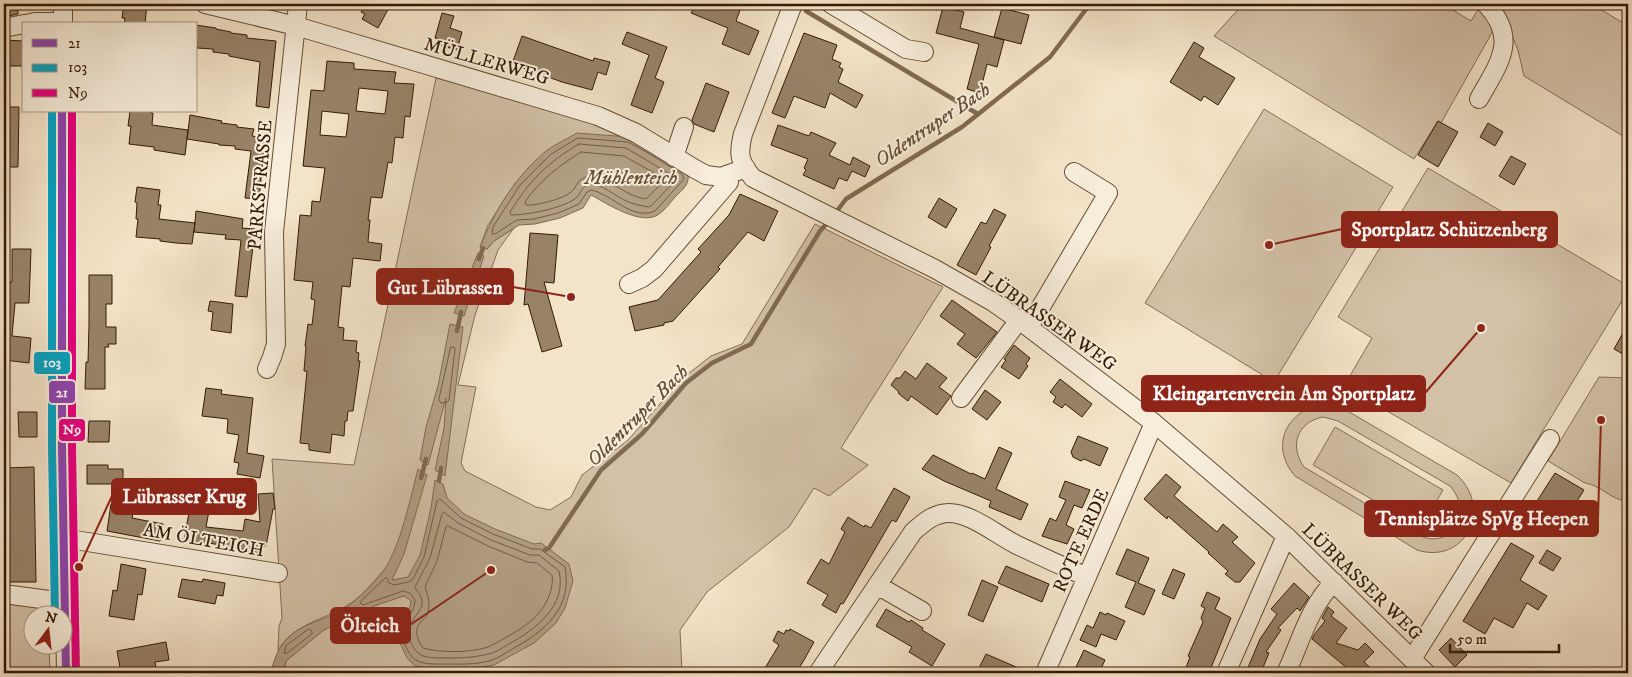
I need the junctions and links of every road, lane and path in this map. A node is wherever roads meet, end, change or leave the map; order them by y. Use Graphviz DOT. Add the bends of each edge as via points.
graph roads {
  1 [pos="63,4"];
  2 [pos="204,4"];
  3 [pos="298,4"];
  4 [pos="831,4"];
  5 [pos="1486,4"];
  6 [pos="789,5"];
  7 [pos="63,22"];
  8 [pos="22,25"];
  9 [pos="296,26"];
  10 [pos="4,28"];
  11 [pos="924,52"];
  12 [pos="1479,99"];
  13 [pos="62,112"];
  14 [pos="684,127"];
  15 [pos="674,157"];
  16 [pos="746,168"];
  17 [pos="1074,172"];
  18 [pos="728,176"];
  19 [pos="629,284"];
  20 [pos="1024,324"];
  21 [pos="267,369"];
  22 [pos="961,398"];
  23 [pos="1154,423"];
  24 [pos="1550,439"];
  25 [pos="1286,536"];
  26 [pos="63,538"];
  27 [pos="278,573"];
  28 [pos="1087,577"];
  29 [pos="1334,582"];
  30 [pos="877,585"];
  31 [pos="4,594"];
  32 [pos="64,602"];
  33 [pos="922,611"];
  34 [pos="1412,659"];
  35 [pos="1287,671"];
  36 [pos="66,673"];
  37 [pos="818,673"];
  38 [pos="1045,673"];
  39 [pos="1226,673"];
  40 [pos="1426,673"];
  1 -- 7 [label="street"];
  2 -- 9 [label="street, MÜLLERWEG"];
  3 -- 9 [label="street, PARKSTRASSE"];
  4 -- 11 [label="street" via="906,49"];
  5 -- 12 [label="street" via="1502,24 1504,46"];
  6 -- 16 [label="street" via="743,134 739,153"];
  8 -- 10 [label="street"];
  9 -- 15 [label="street, MÜLLERWEG" via="598,116 636,133"];
  9 -- 21 [label="street, PARKSTRASSE" via="274,232 276,344"];
  13 -- 26 [label="street"];
  14 -- 15 [label="street"];
  15 -- 18 [label="street, MÜLLERWEG" via="706,175"];
  16 -- 18 [label="street, MÜLLERWEG"];
  16 -- 20 [label="street, LÜBRASSER WEG" via="753,178 935,269"];
  17 -- 20 [label="street" via="1108,193"];
  18 -- 19 [label="street" via="729,182 654,269"];
  20 -- 22 [label="street"];
  20 -- 23 [label="street, LÜBRASSER WEG"];
  23 -- 25 [label="street, LÜBRASSER WEG"];
  23 -- 28 [label="street, ROTE ERDE"];
  24 -- 34 [label="street"];
  25 -- 29 [label="street, LÜBRASSER WEG"];
  25 -- 39 [label="street"];
  26 -- 27 [label="street, AM ÖLTEICH"];
  26 -- 32 [label="street"];
  28 -- 30 [label="street" via="963,515 948,513 928,520 912,532"];
  28 -- 38 [label="street, ROTE ERDE"];
  29 -- 34 [label="street, LÜBRASSER WEG"];
  29 -- 35 [label="street" via="1323,592"];
  30 -- 33 [label="street"];
  30 -- 37 [label="street"];
  31 -- 32 [label="street"];
  32 -- 36 [label="street"];
  34 -- 40 [label="street, LÜBRASSER WEG"];
}
